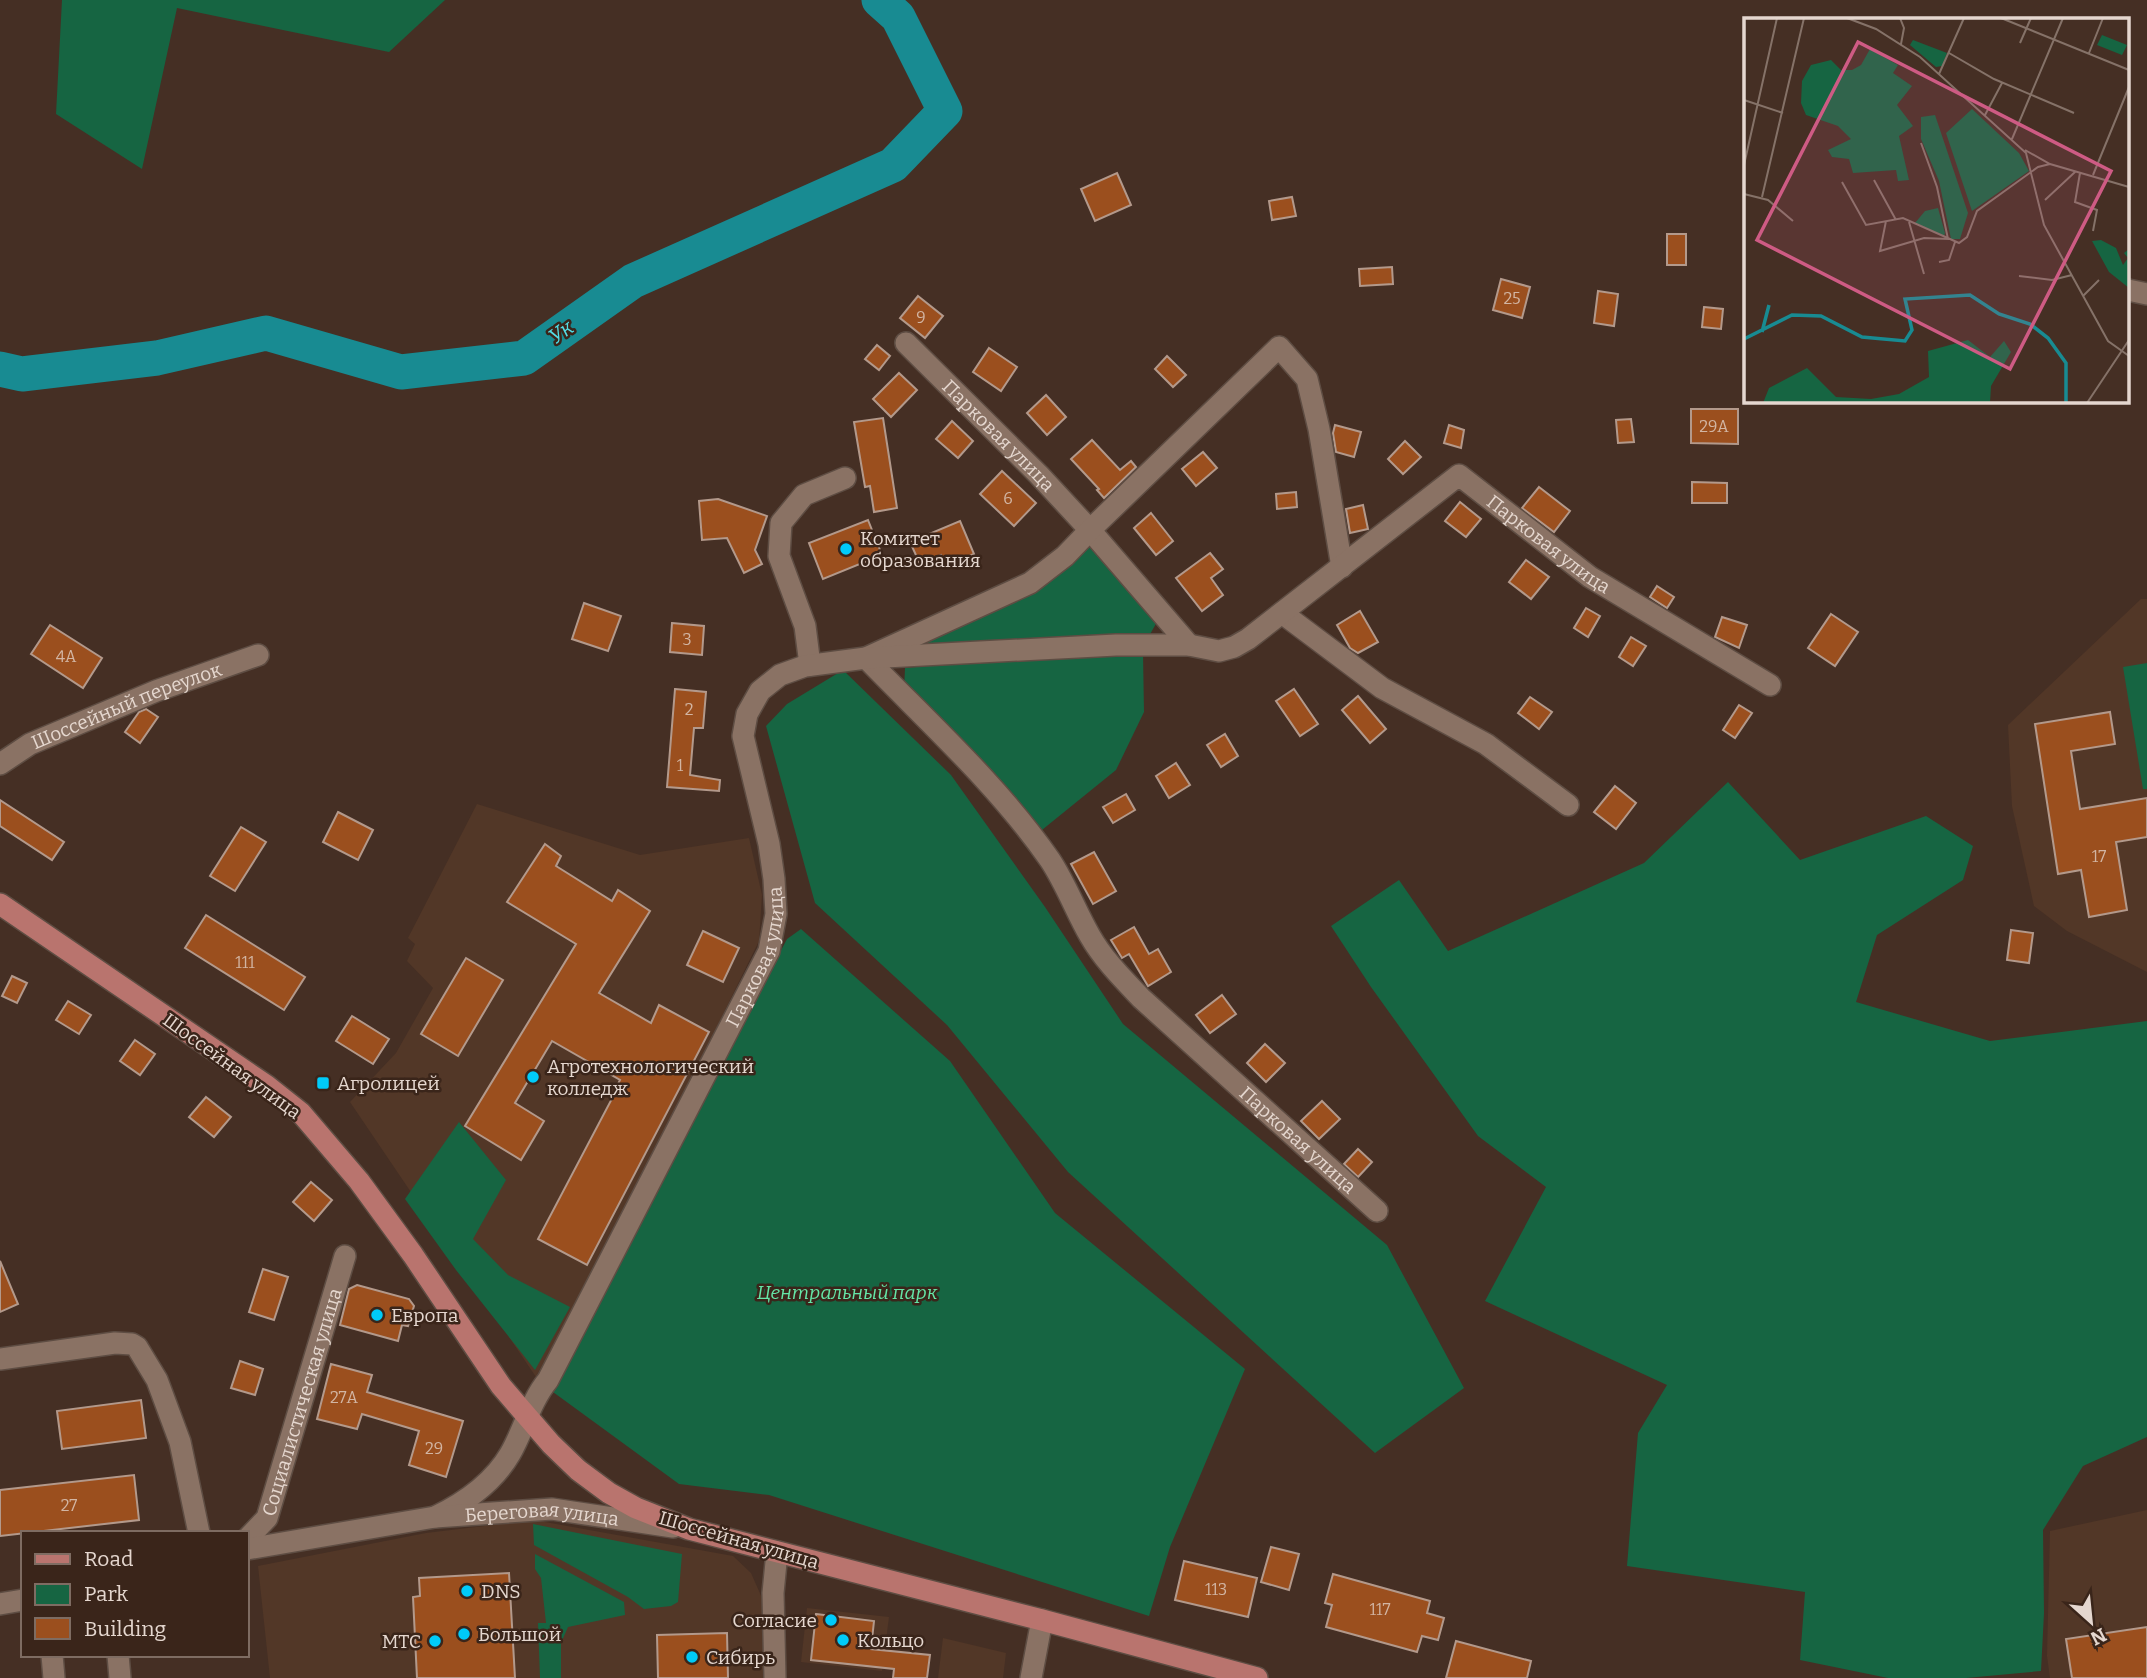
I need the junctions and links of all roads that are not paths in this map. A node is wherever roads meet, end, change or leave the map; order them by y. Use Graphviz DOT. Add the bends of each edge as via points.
graph roads {
  1 [pos="906,343"];
  2 [pos="845,478"];
  3 [pos="1090,530"];
  4 [pos="1342,567"];
  5 [pos="1282,613"];
  6 [pos="1189,645"];
  7 [pos="258,654"];
  8 [pos="866,658"];
  9 [pos="810,665"];
  10 [pos="1770,685"];
  11 [pos="0,764"];
  12 [pos="1568,806"];
  13 [pos="0,904"];
  14 [pos="1377,1211"];
  15 [pos="345,1256"];
  16 [pos="0,1359"];
  17 [pos="526,1417"];
  18 [pos="435,1517"];
  19 [pos="689,1530"];
  20 [pos="199,1531"];
  21 [pos="248,1538"];
  22 [pos="248,1549"];
  23 [pos="777,1552"];
  24 [pos="21,1600"];
  25 [pos="0,1604"];
  26 [pos="1042,1620"];
  27 [pos="52,1657"];
  28 [pos="118,1657"];
  29 [pos="54,1678"];
  30 [pos="120,1678"];
  31 [pos="775,1678"];
  32 [pos="1031,1678"];
  33 [pos="1257,1678"];
  1 -- 3 [label="street, Парковая улица"];
  2 -- 9 [label="street" via="804,495 782,523 779,556 805,626"];
  3 -- 4 [label="street, Парковая улица" via="1279,347 1307,379"];
  3 -- 6 [label="street, Парковая улица"];
  3 -- 8 [label="street, Парковая улица" via="1030,583"];
  4 -- 5 [label="street, Парковая улица"];
  4 -- 10 [label="street, Парковая улица" via="1460,475 1590,577"];
  5 -- 6 [label="street, Парковая улица" via="1234,647 1219,651"];
  5 -- 12 [label="street" via="1382,688 1486,744"];
  6 -- 8 [label="street, Парковая улица"];
  7 -- 11 [label="street, Шоссейный переулок" via="30,744"];
  8 -- 9 [label="street, Парковая улица"];
  8 -- 14 [label="street, Парковая улица" via="1017,817 1051,862 1091,939 1124,980"];
  9 -- 17 [label="street, Парковая улица" via="780,675 760,691 747,714 743,736 774,879 776,914 769,951"];
  13 -- 17 [label="main road, Шоссейная улица" via="301,1113 359,1181"];
  15 -- 21 [label="street, Социалистическая улица" via="267,1518"];
  16 -- 20 [label="street" via="116,1343 137,1348 157,1380 180,1442"];
  17 -- 18 [label="street, Береговая улица" via="510,1455 484,1485 462,1504"];
  17 -- 19 [label="main road, Шоссейная улица" via="578,1470 609,1493"];
  18 -- 19 [label="street, Береговая улица" via="552,1509"];
  18 -- 22 [label="street, Береговая улица"];
  19 -- 23 [label="main road, Шоссейная улица"];
  23 -- 26 [label="main road, Шоссейная улица"];
  23 -- 31 [label="street"];
  24 -- 25 [label="street"];
  26 -- 32 [label="street"];
  26 -- 33 [label="main road, Шоссейная улица"];
  27 -- 29 [label="street"];
  28 -- 30 [label="street"];
}
